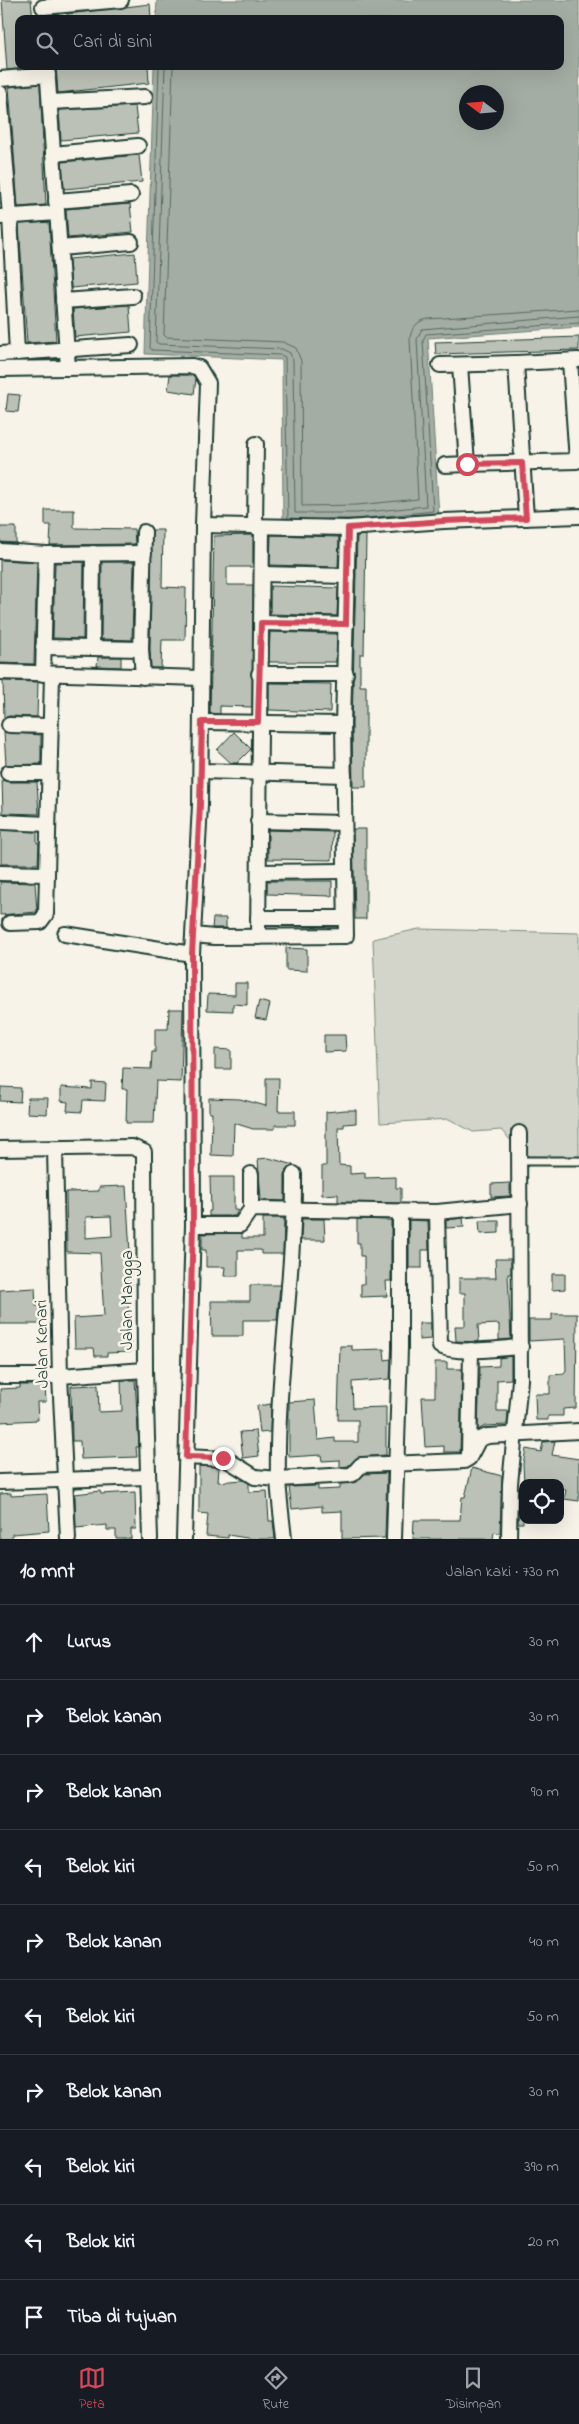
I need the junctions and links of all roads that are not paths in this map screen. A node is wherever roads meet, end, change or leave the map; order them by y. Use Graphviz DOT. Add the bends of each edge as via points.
graph roads {
  1 [pos="121,0"];
  2 [pos="43,9"];
  3 [pos="48,70"];
  4 [pos="0,79"];
  5 [pos="0,93"];
  6 [pos="145,97"];
  7 [pos="50,102"];
  8 [pos="138,146"];
  9 [pos="53,154"];
  10 [pos="131,195"];
  11 [pos="57,207"];
  12 [pos="5,216"];
  13 [pos="131,242"];
  14 [pos="60,248"];
  15 [pos="133,296"];
  16 [pos="63,301"];
  17 [pos="131,345"];
  18 [pos="67,350"];
  19 [pos="17,352"];
  20 [pos="0,354"];
  21 [pos="575,360"];
  22 [pos="516,363"];
  23 [pos="440,365"];
  24 [pos="460,365"];
  25 [pos="68,368"];
  26 [pos="0,369"];
  27 [pos="256,444"];
  28 [pos="522,463"];
  29 [pos="467,464"];
  30 [pos="445,465"];
  31 [pos="579,516"];
  32 [pos="526,518"];
  33 [pos="203,525"];
  34 [pos="258,527"];
  35 [pos="348,528"];
  36 [pos="144,532"];
  37 [pos="0,551"];
  38 [pos="93,553"];
  39 [pos="144,553"];
  40 [pos="46,554"];
  41 [pos="262,574"];
  42 [pos="347,576"];
  43 [pos="261,623"];
  44 [pos="346,624"];
  45 [pos="92,646"];
  46 [pos="43,647"];
  47 [pos="141,649"];
  48 [pos="0,672"];
  49 [pos="259,674"];
  50 [pos="346,674"];
  51 [pos="48,675"];
  52 [pos="143,677"];
  53 [pos="202,678"];
  54 [pos="202,722"];
  55 [pos="258,722"];
  56 [pos="343,724"];
  57 [pos="8,725"];
  58 [pos="50,726"];
  59 [pos="201,771"];
  60 [pos="8,773"];
  61 [pos="49,773"];
  62 [pos="258,773"];
  63 [pos="344,775"];
  64 [pos="258,821"];
  65 [pos="4,822"];
  66 [pos="344,823"];
  67 [pos="48,824"];
  68 [pos="344,871"];
  69 [pos="259,872"];
  70 [pos="0,873"];
  71 [pos="46,874"];
  72 [pos="258,918"];
  73 [pos="345,918"];
  74 [pos="10,923"];
  75 [pos="65,934"];
  76 [pos="194,935"];
  77 [pos="258,937"];
  78 [pos="192,954"];
  79 [pos="519,1133"];
  80 [pos="0,1149"];
  81 [pos="55,1149"];
  82 [pos="519,1161"];
  83 [pos="579,1161"];
  84 [pos="251,1174"];
  85 [pos="294,1174"];
  86 [pos="520,1204"];
  87 [pos="251,1209"];
  88 [pos="295,1210"];
  89 [pos="400,1212"];
  90 [pos="438,1212"];
  91 [pos="193,1226"];
  92 [pos="521,1347"];
  93 [pos="471,1350"];
  94 [pos="145,1370"];
  95 [pos="0,1376"];
  96 [pos="60,1376"];
  97 [pos="579,1431"];
  98 [pos="515,1434"];
  99 [pos="186,1457"];
  100 [pos="469,1458"];
  101 [pos="397,1464"];
  102 [pos="147,1477"];
  103 [pos="278,1479"];
  104 [pos="65,1480"];
  105 [pos="0,1482"];
  106 [pos="68,1539"];
  107 [pos="150,1539"];
  108 [pos="184,1539"];
  109 [pos="284,1539"];
  110 [pos="394,1539"];
  111 [pos="509,1539"];
  1 -- 2 [label="street"];
  3 -- 4 [label="street"];
  3 -- 7 [label="street"];
  5 -- 12 [label="street"];
  6 -- 7 [label="street"];
  7 -- 9 [label="street"];
  8 -- 9 [label="street"];
  9 -- 11 [label="street"];
  10 -- 11 [label="street"];
  11 -- 12 [label="street"];
  11 -- 14 [label="street"];
  12 -- 19 [label="street"];
  13 -- 14 [label="street"];
  14 -- 16 [label="street"];
  15 -- 16 [label="street"];
  16 -- 18 [label="street"];
  17 -- 18 [label="street"];
  18 -- 19 [label="street"];
  18 -- 25 [label="street"];
  19 -- 20 [label="street"];
  21 -- 22 [label="street"];
  21 -- 28 [label="street" via="577,461"];
  22 -- 24 [label="street"];
  22 -- 28 [label="street"];
  23 -- 24 [label="street"];
  24 -- 29 [label="street"];
  25 -- 26 [label="street"];
  25 -- 33 [label="street" via="192,366 202,372 208,383"];
  27 -- 34 [label="street"];
  28 -- 29 [label="street"];
  28 -- 32 [label="street"];
  29 -- 30 [label="street"];
  31 -- 32 [label="street"];
  32 -- 35 [label="street"];
  33 -- 34 [label="street"];
  33 -- 53 [label="street"];
  34 -- 35 [label="street"];
  34 -- 41 [label="street"];
  35 -- 42 [label="street"];
  36 -- 39 [label="street"];
  37 -- 40 [label="street"];
  38 -- 39 [label="street"];
  38 -- 40 [label="street"];
  38 -- 45 [label="street"];
  39 -- 47 [label="street"];
  40 -- 46 [label="street"];
  41 -- 42 [label="street"];
  41 -- 43 [label="street"];
  42 -- 44 [label="street"];
  43 -- 44 [label="street"];
  43 -- 49 [label="street"];
  44 -- 50 [label="street"];
  45 -- 46 [label="street"];
  45 -- 47 [label="street"];
  46 -- 51 [label="street"];
  47 -- 52 [label="street"];
  48 -- 51 [label="street"];
  49 -- 50 [label="street"];
  49 -- 55 [label="street"];
  50 -- 56 [label="street"];
  51 -- 52 [label="street"];
  51 -- 58 [label="street"];
  52 -- 53 [label="street"];
  53 -- 54 [label="street"];
  54 -- 55 [label="street"];
  54 -- 59 [label="street"];
  55 -- 56 [label="street"];
  55 -- 62 [label="street"];
  56 -- 63 [label="street"];
  57 -- 58 [label="street"];
  58 -- 61 [label="street"];
  59 -- 62 [label="street"];
  59 -- 76 [label="street"];
  60 -- 61 [label="street"];
  61 -- 67 [label="street"];
  62 -- 63 [label="street"];
  62 -- 64 [label="street"];
  63 -- 66 [label="street"];
  64 -- 66 [label="street"];
  64 -- 69 [label="street"];
  65 -- 67 [label="street"];
  66 -- 68 [label="street"];
  67 -- 71 [label="street"];
  68 -- 69 [label="street"];
  68 -- 73 [label="street"];
  69 -- 72 [label="street"];
  70 -- 71 [label="street"];
  71 -- 74 [label="street" via="46,918 40,922"];
  72 -- 73 [label="street"];
  72 -- 77 [label="street"];
  73 -- 77 [label="street" via="346,936"];
  75 -- 78 [label="street"];
  76 -- 77 [label="street"];
  76 -- 78 [label="street"];
  78 -- 91 [label="street"];
  79 -- 82 [label="street"];
  80 -- 81 [label="street"];
  81 -- 94 [label="street, Jalan Mangga" via="132,1147 144,1152"];
  81 -- 96 [label="street, Jalan Kenari"];
  82 -- 83 [label="lane"];
  82 -- 86 [label="street"];
  84 -- 87 [label="street"];
  85 -- 88 [label="street"];
  86 -- 90 [label="street"];
  86 -- 92 [label="street"];
  87 -- 88 [label="street"];
  87 -- 91 [label="street" via="240,1225"];
  88 -- 89 [label="street"];
  88 -- 103 [label="street" via="280,1405"];
  89 -- 90 [label="street"];
  89 -- 101 [label="street"];
  90 -- 93 [label="street" via="439,1342 444,1348"];
  91 -- 99 [label="street"];
  92 -- 93 [label="street"];
  92 -- 98 [label="street"];
  93 -- 100 [label="street"];
  94 -- 96 [label="street"];
  94 -- 102 [label="street, Jalan Mangga"];
  95 -- 96 [label="street"];
  96 -- 104 [label="street, Jalan Kenari"];
  97 -- 98 [label="street"];
  98 -- 100 [label="street" via="480,1438"];
  98 -- 111 [label="street"];
  99 -- 103 [label="street" via="223,1458 255,1477"];
  99 -- 108 [label="street"];
  100 -- 101 [label="street" via="457,1462"];
  101 -- 103 [label="street" via="361,1465 349,1475"];
  101 -- 110 [label="street"];
  102 -- 104 [label="street"];
  102 -- 107 [label="street, Jalan Mangga"];
  103 -- 109 [label="street"];
  104 -- 105 [label="street"];
  104 -- 106 [label="street, Jalan Kenari"];
}
